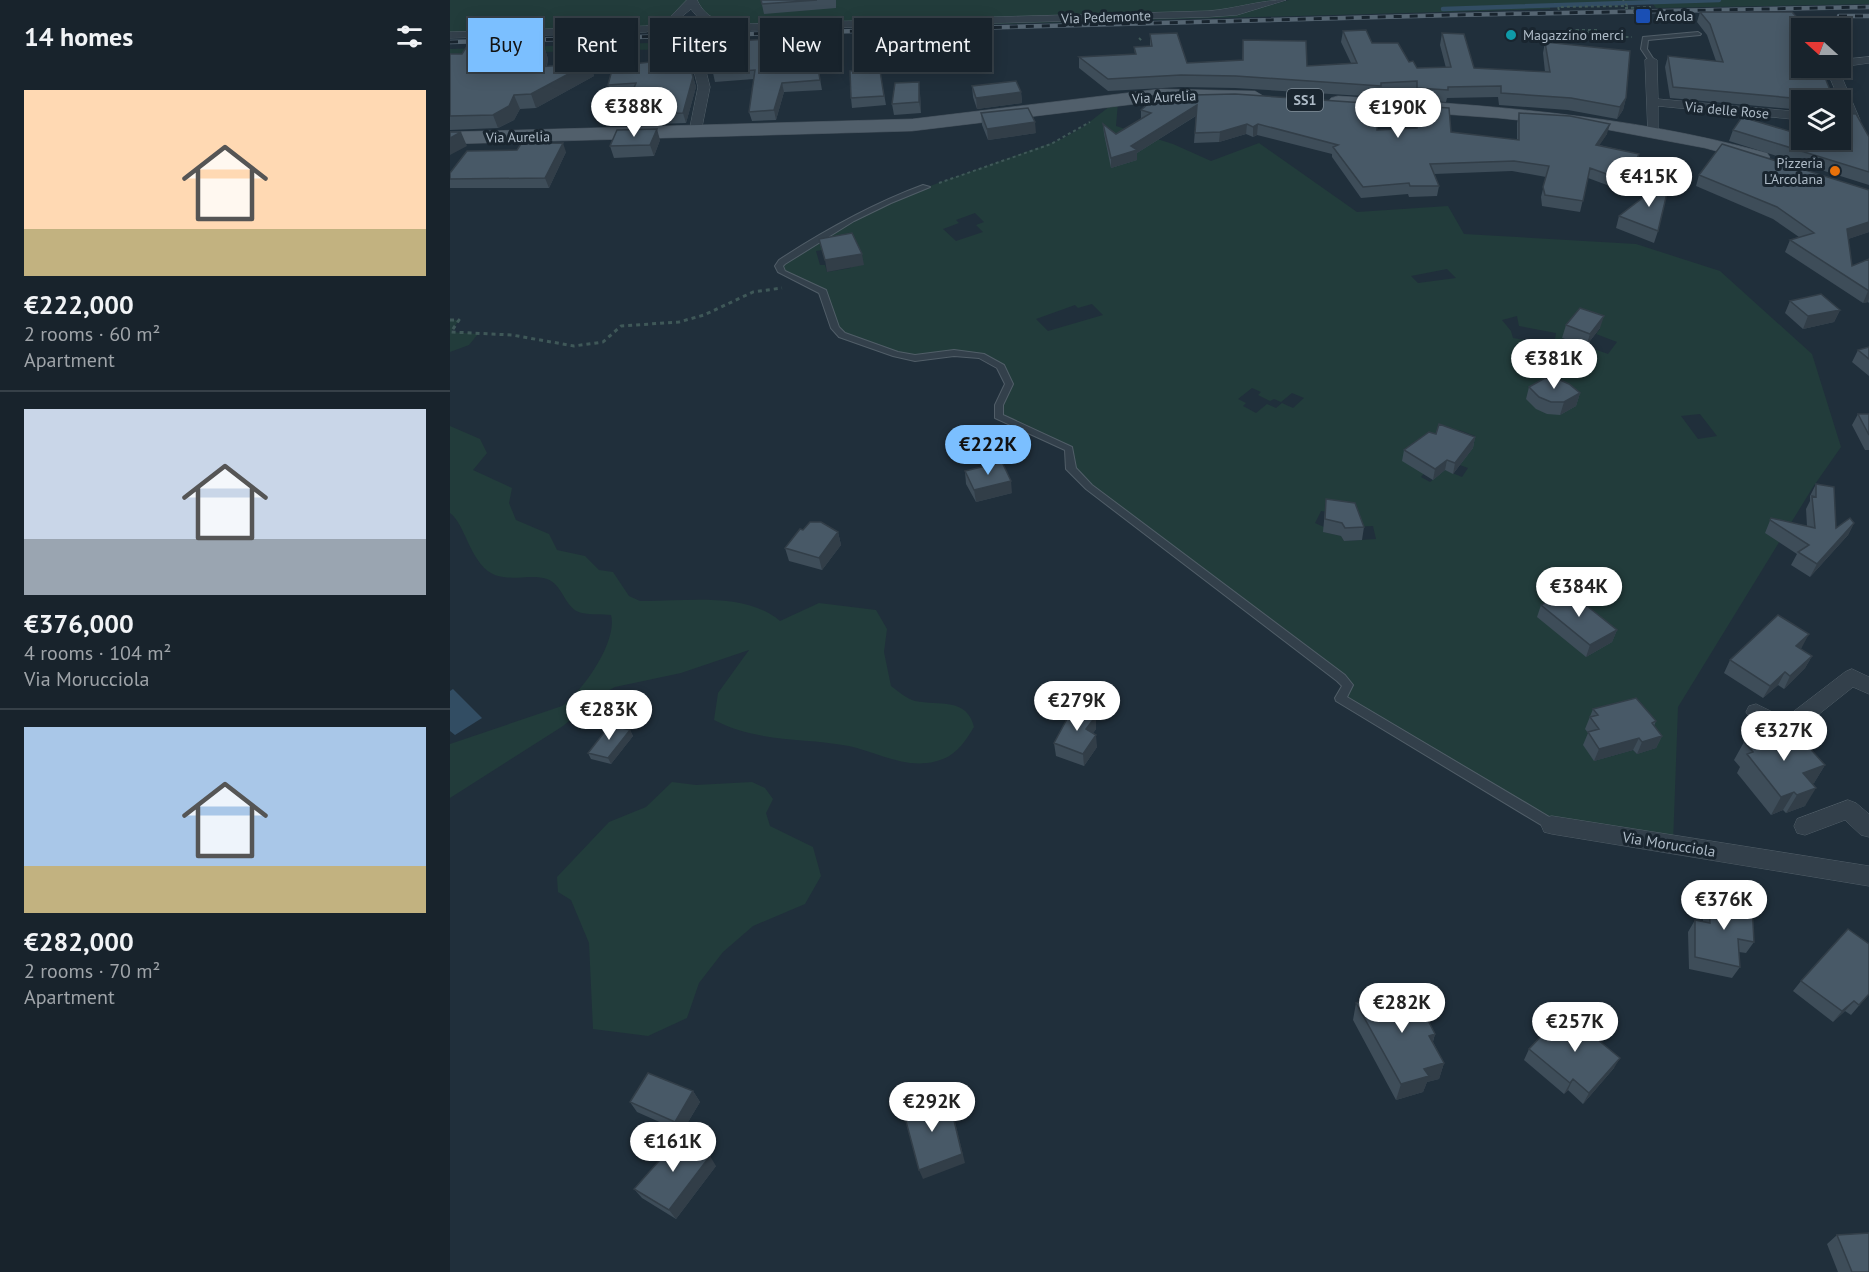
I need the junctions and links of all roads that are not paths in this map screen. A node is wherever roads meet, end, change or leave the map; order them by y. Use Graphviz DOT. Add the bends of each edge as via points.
graph roads {
  1 [pos="692,0"];
  2 [pos="1281,0"];
  3 [pos="693,18"];
  4 [pos="1698,34"];
  5 [pos="450,35"];
  6 [pos="1652,60"];
  7 [pos="1869,60"];
  8 [pos="1851,62"];
  9 [pos="700,72"];
  10 [pos="1269,98"];
  11 [pos="1323,101"];
  12 [pos="1652,102"];
  13 [pos="1791,115"];
  14 [pos="695,132"];
  15 [pos="1652,132"];
  16 [pos="450,138"];
  17 [pos="1777,162"];
  18 [pos="926,187"];
  19 [pos="1869,686"];
  20 [pos="1756,712"];
  21 [pos="1552,825"];
  22 [pos="1805,826"];
  23 [pos="1869,828"];
  24 [pos="1869,876"];
  1 -- 2 [label="street, Via Pedemonte" via="696,12 713,24 755,27 1208,14 1237,12"];
  1 -- 3 [label="street"];
  1 -- 5 [label="street" via="684,13 669,23 646,29"];
  4 -- 6 [label="lane" via="1645,38 1644,49"];
  6 -- 12 [label="street"];
  7 -- 8 [label="street"];
  9 -- 14 [label="street" via="704,87"];
  10 -- 14 [label="main road, Via Aurelia / SS1" via="1202,94 1116,100 938,123"];
  11 -- 15 [label="main road, SS1" via="1548,115"];
  12 -- 13 [label="street, Via delle Rose"];
  12 -- 15 [label="street"];
  14 -- 16 [label="main road, Via Aurelia / SS1"];
  15 -- 17 [label="main road, SS1"];
  18 -- 21 [label="lane, Via Morucciola" via="882,203 834,228 782,262 782,272 823,292 834,328 851,339 915,358 968,354 993,361 1003,369 1009,384 998,416 1068,449 1071,469 1089,487 1341,678 1348,685 1340,698"];
  19 -- 20 [label="street" via="1852,677 1787,728"];
  21 -- 24 [label="street, Via Morucciola"];
  22 -- 23 [label="street" via="1848,809"];
}
